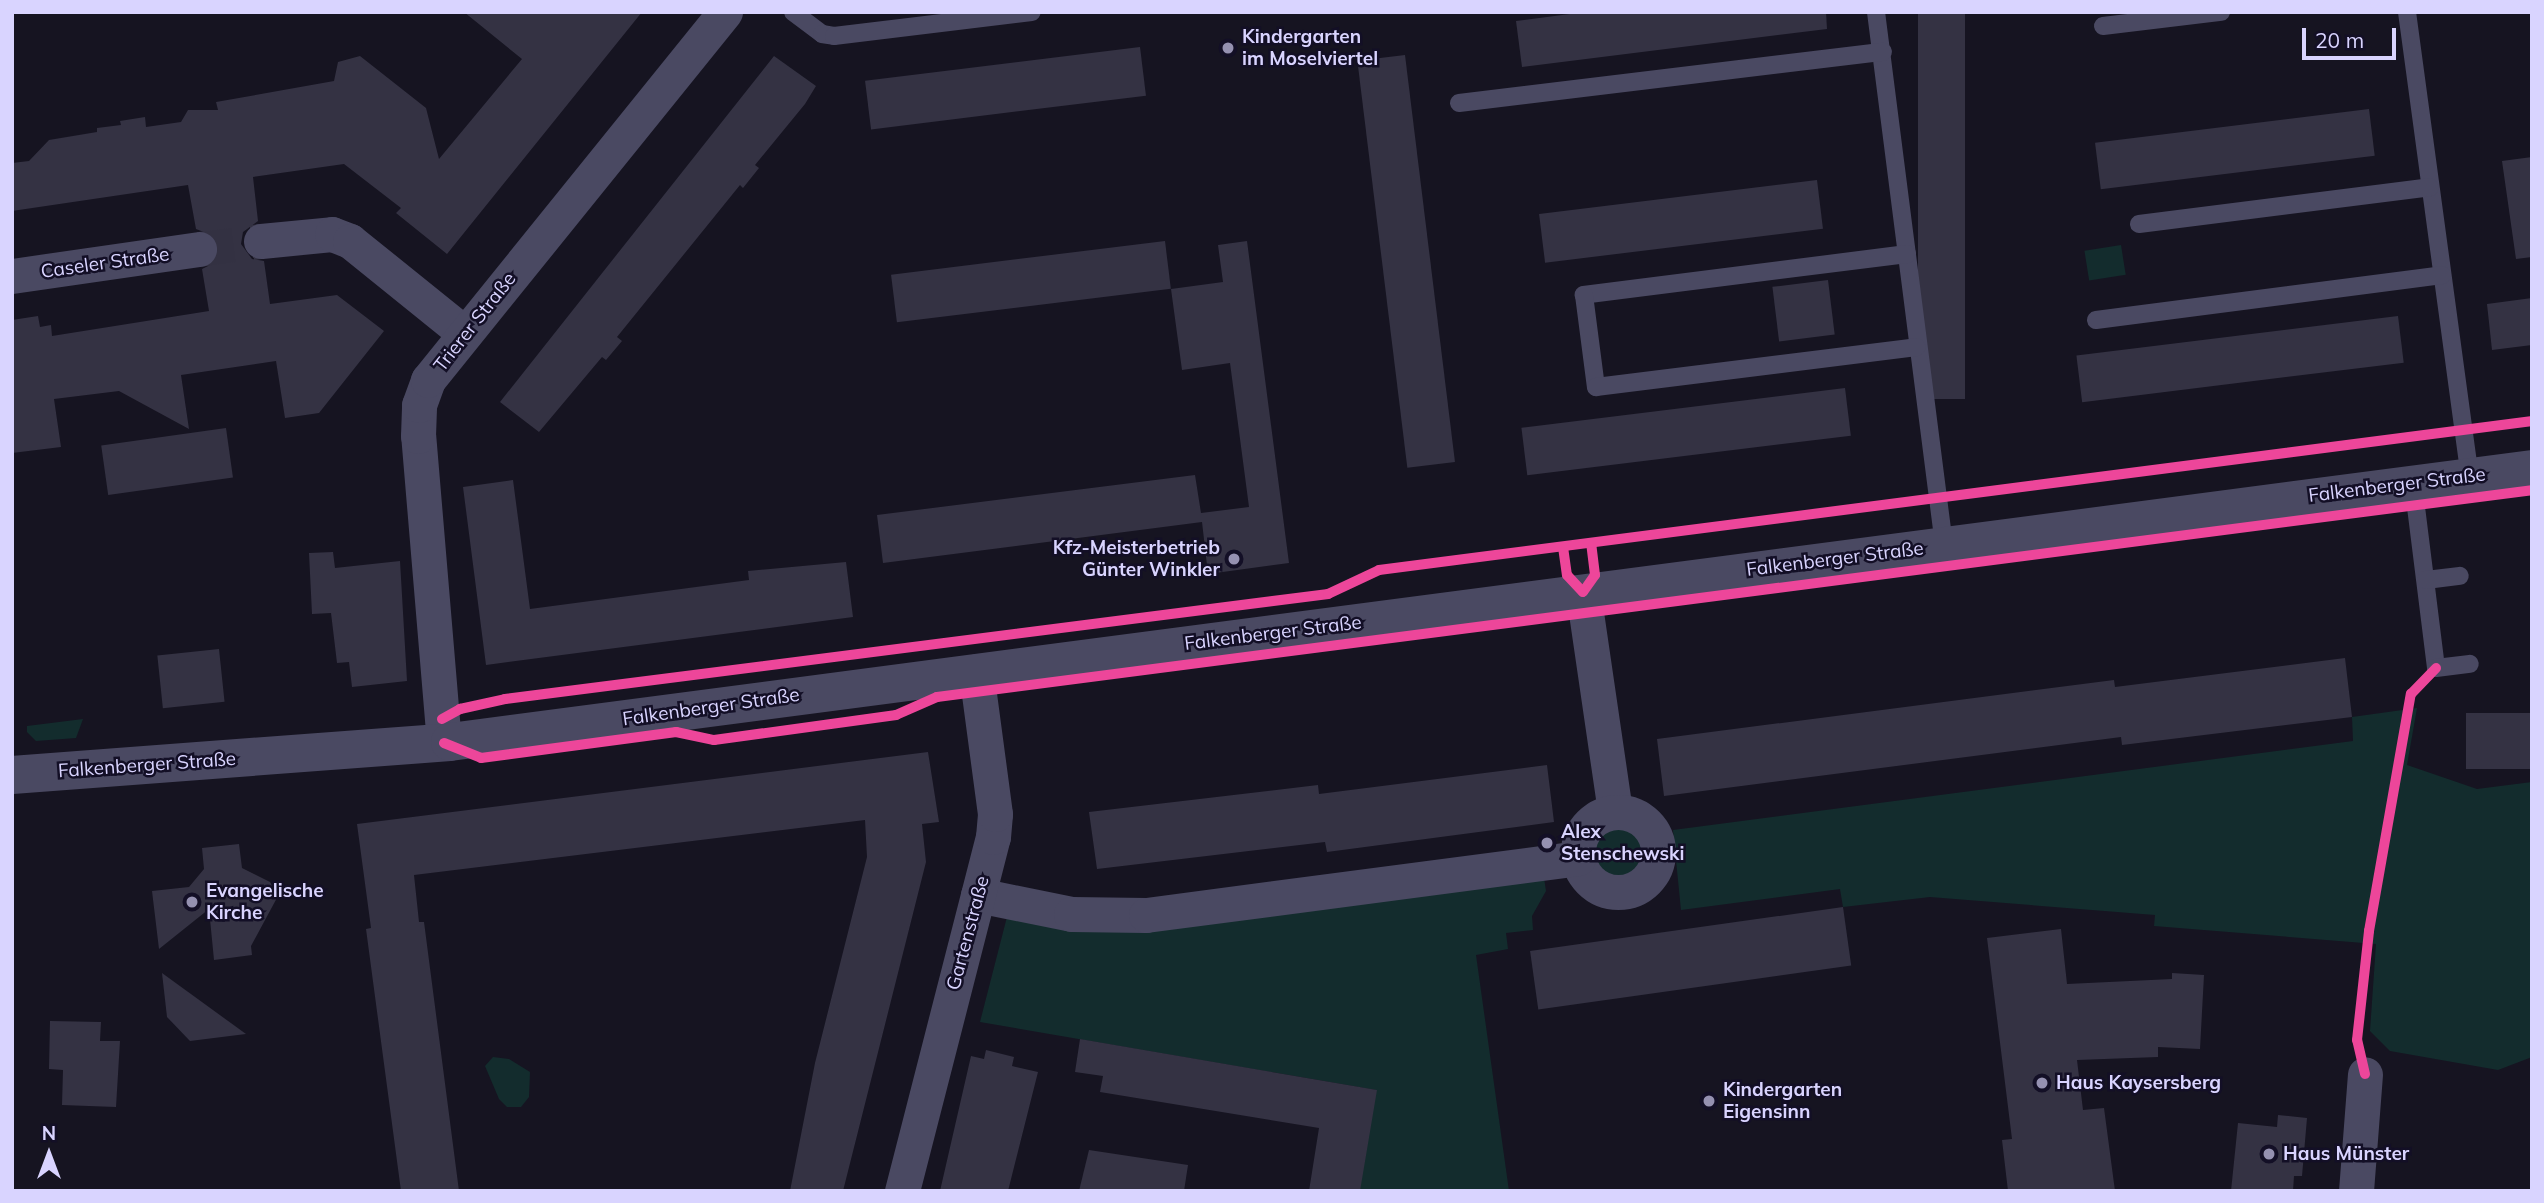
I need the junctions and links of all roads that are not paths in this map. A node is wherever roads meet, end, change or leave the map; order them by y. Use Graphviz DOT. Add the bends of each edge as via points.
graph roads {
  1 [pos="725,12"];
  2 [pos="793,12"];
  3 [pos="1876,12"];
  4 [pos="2221,12"];
  5 [pos="2407,12"];
  6 [pos="1023,13"];
  7 [pos="2103,26"];
  8 [pos="1883,52"];
  9 [pos="1459,103"];
  10 [pos="2430,187"];
  11 [pos="2139,224"];
  12 [pos="261,241"];
  13 [pos="199,249"];
  14 [pos="1907,254"];
  15 [pos="2442,275"];
  16 [pos="12,276"];
  17 [pos="2096,320"];
  18 [pos="464,333"];
  19 [pos="1917,346"];
  20 [pos="2532,469"];
  21 [pos="2470,476"];
  22 [pos="2413,483"];
  23 [pos="1944,545"];
  24 [pos="2460,576"];
  25 [pos="2426,580"];
  26 [pos="1583,592"];
  27 [pos="2470,664"];
  28 [pos="976,671"];
  29 [pos="444,743"];
  30 [pos="12,775"];
  31 [pos="1615,812"];
  32 [pos="1578,858"];
  33 [pos="978,895"];
  34 [pos="2365,1074"];
  35 [pos="901,1191"];
  36 [pos="2356,1191"];
  1 -- 18 [label="street, Trierer Straße"];
  2 -- 6 [label="lane" via="822,34 834,36"];
  3 -- 8 [label="lane"];
  4 -- 7 [label="lane"];
  5 -- 10 [label="lane"];
  8 -- 9 [label="lane"];
  8 -- 14 [label="lane"];
  10 -- 11 [label="lane"];
  10 -- 15 [label="lane"];
  12 -- 18 [label="street" via="332,234 350,241"];
  13 -- 16 [label="street, Caseler Straße"];
  14 -- 19 [label="lane"];
  14 -- 19 [label="lane" via="1584,295 1596,387"];
  15 -- 17 [label="lane"];
  15 -- 21 [label="lane"];
  18 -- 29 [label="street, Trierer Straße" via="428,380 419,405"];
  19 -- 23 [label="lane"];
  20 -- 21 [label="street, Falkenberger Straße"];
  21 -- 22 [label="street, Falkenberger Straße"];
  22 -- 23 [label="street, Falkenberger Straße"];
  22 -- 25 [label="lane"];
  23 -- 26 [label="street, Falkenberger Straße"];
  24 -- 25 [label="lane"];
  25 -- 27 [label="lane" via="2436,668"];
  26 -- 28 [label="street, Falkenberger Straße"];
  26 -- 31 [label="street"];
  28 -- 29 [label="street, Falkenberger Straße"];
  28 -- 33 [label="street, Gartenstraße" via="995,814"];
  29 -- 30 [label="street, Falkenberger Straße"];
  31 -- 32 [label="street" via="1591,822 1582,833"];
  31 -- 32 [label="street" via="1641,819 1650,828 1658,852 1651,875 1632,890 1608,892 1588,880"];
  32 -- 33 [label="street" via="1146,915 1071,914"];
  33 -- 35 [label="street, Gartenstraße"];
  34 -- 36 [label="street"];
}
